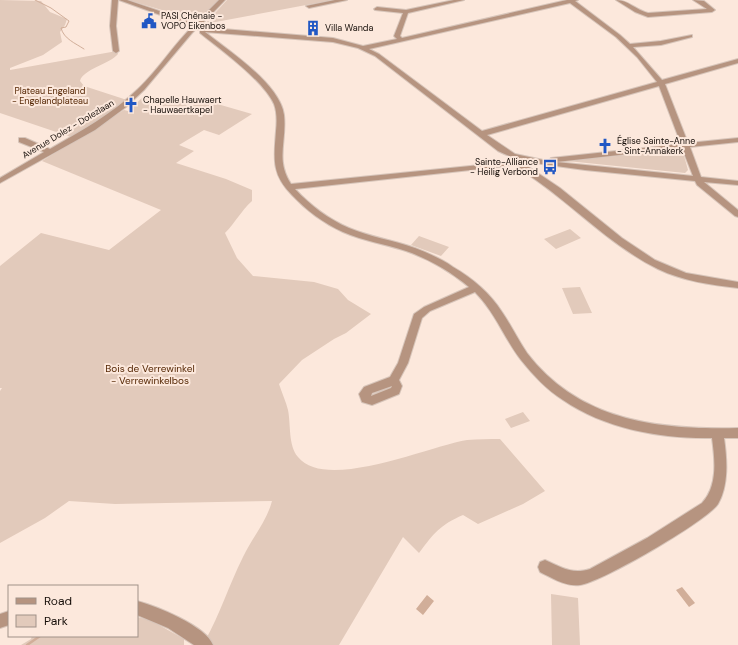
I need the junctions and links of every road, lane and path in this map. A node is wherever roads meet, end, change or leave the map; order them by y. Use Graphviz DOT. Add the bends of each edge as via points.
graph roads {
  1 [pos="115,0"];
  2 [pos="122,0"];
  3 [pos="222,0"];
  4 [pos="344,0"];
  5 [pos="461,0"];
  6 [pos="572,0"];
  7 [pos="619,0"];
  8 [pos="696,0"];
  9 [pos="309,6"];
  10 [pos="377,9"];
  11 [pos="406,12"];
  12 [pos="199,26"];
  13 [pos="690,36"];
  14 [pos="401,40"];
  15 [pos="628,46"];
  16 [pos="364,48"];
  17 [pos="116,51"];
  18 [pos="738,61"];
  19 [pos="661,83"];
  20 [pos="481,134"];
  21 [pos="22,140"];
  22 [pos="738,140"];
  23 [pos="686,146"];
  24 [pos="50,152"];
  25 [pos="522,162"];
  26 [pos="541,163"];
  27 [pos="698,179"];
  28 [pos="0,181"];
  29 [pos="738,183"];
  30 [pos="289,187"];
  31 [pos="738,214"];
  32 [pos="738,286"];
  33 [pos="476,288"];
  34 [pos="394,380"];
  35 [pos="738,433"];
  36 [pos="717,434"];
  37 [pos="545,567"];
  38 [pos="138,608"];
  39 [pos="197,642"];
  1 -- 17 [label="street" via="112,35"];
  2 -- 12 [label="street"];
  3 -- 12 [label="street, Avenue Dolez - Dolezlaan"];
  4 -- 9 [label="street"];
  5 -- 11 [label="street"];
  6 -- 14 [label="street"];
  6 -- 15 [label="street"];
  7 -- 8 [label="street" via="643,14 712,10"];
  10 -- 11 [label="street"];
  11 -- 14 [label="street" via="397,36"];
  12 -- 16 [label="street" via="321,38"];
  12 -- 24 [label="street, Avenue Dolez - Dolezlaan" via="124,106"];
  12 -- 30 [label="street" via="202,32 274,96 280,117 277,162 281,177"];
  13 -- 15 [label="street" via="660,43"];
  14 -- 16 [label="street"];
  15 -- 19 [label="street"];
  16 -- 20 [label="street" via="377,55"];
  18 -- 19 [label="street"];
  19 -- 20 [label="street"];
  19 -- 23 [label="street"];
  20 -- 25 [label="street"];
  21 -- 24 [label="street"];
  22 -- 23 [label="street"];
  23 -- 26 [label="street"];
  23 -- 27 [label="street"];
  24 -- 28 [label="street, Avenue Dolez - Dolezlaan"];
  25 -- 26 [label="street"];
  25 -- 30 [label="street"];
  25 -- 32 [label="street" via="632,249 654,263 682,275"];
  26 -- 27 [label="street"];
  27 -- 29 [label="street"];
  27 -- 31 [label="street"];
  30 -- 33 [label="street" via="318,215 346,230 414,251 449,268"];
  33 -- 34 [label="street" via="418,316"];
  33 -- 36 [label="street" via="488,300 538,376 559,393 590,411 637,427"];
  35 -- 36 [label="street"];
  36 -- 37 [label="street" via="720,476 713,502 702,512 624,559 581,579 561,576"];
  38 -- 39 [label="street" via="156,614"];
}
